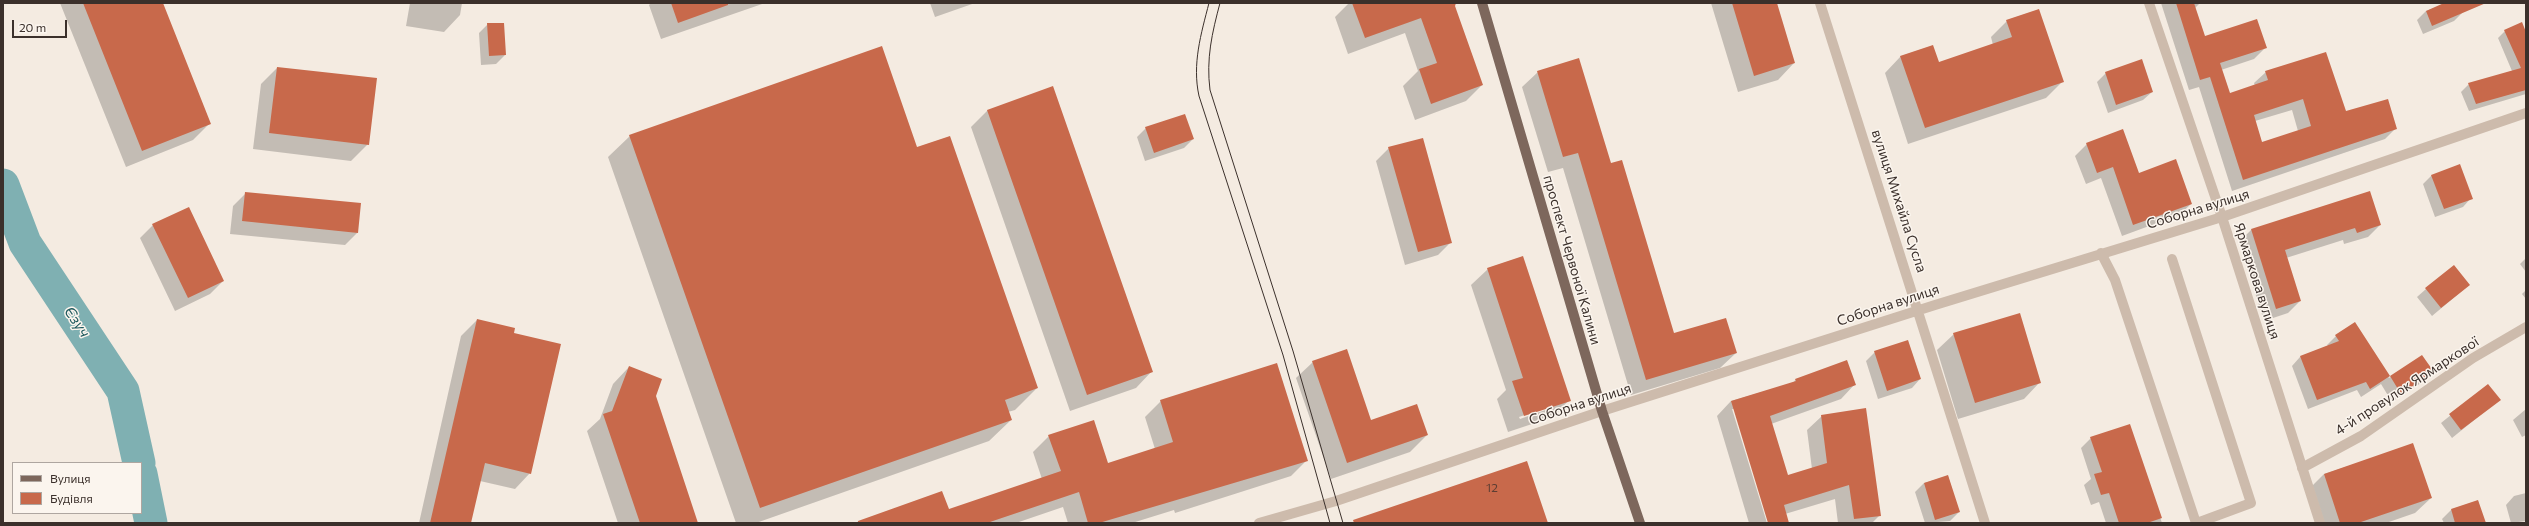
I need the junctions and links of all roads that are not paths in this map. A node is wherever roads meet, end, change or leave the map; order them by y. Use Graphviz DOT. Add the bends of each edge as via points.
graph roads {
  1 [pos="1482,3"];
  2 [pos="1820,3"];
  3 [pos="2149,3"];
  4 [pos="2526,113"];
  5 [pos="2222,218"];
  6 [pos="2101,253"];
  7 [pos="2172,259"];
  8 [pos="1919,310"];
  9 [pos="2526,327"];
  10 [pos="1602,411"];
  11 [pos="2302,468"];
  12 [pos="1259,523"];
  13 [pos="1640,523"];
  14 [pos="1985,523"];
  15 [pos="2196,523"];
  16 [pos="2320,523"];
  1 -- 10 [label="main road, проспект Червоної Калини"];
  2 -- 8 [label="street, вулиця Михайла Сусла"];
  3 -- 5 [label="street, Ярмаркова вулиця"];
  4 -- 5 [label="street, Соборна вулиця"];
  5 -- 6 [label="street, Соборна вулиця"];
  5 -- 11 [label="street, Ярмаркова вулиця"];
  6 -- 8 [label="street, Соборна вулиця"];
  6 -- 15 [label="street" via="2115,280"];
  7 -- 15 [label="street" via="2251,503"];
  8 -- 10 [label="street, Соборна вулиця"];
  8 -- 14 [label="street, вулиця Михайла Сусла"];
  9 -- 11 [label="street, 4-й провулок Ярмаркової" via="2473,358 2361,436"];
  10 -- 12 [label="street, Соборна вулиця" via="1336,501"];
  10 -- 13 [label="main road, проспект Червоної Калини"];
  11 -- 16 [label="street, Ярмаркова вулиця"];
}
